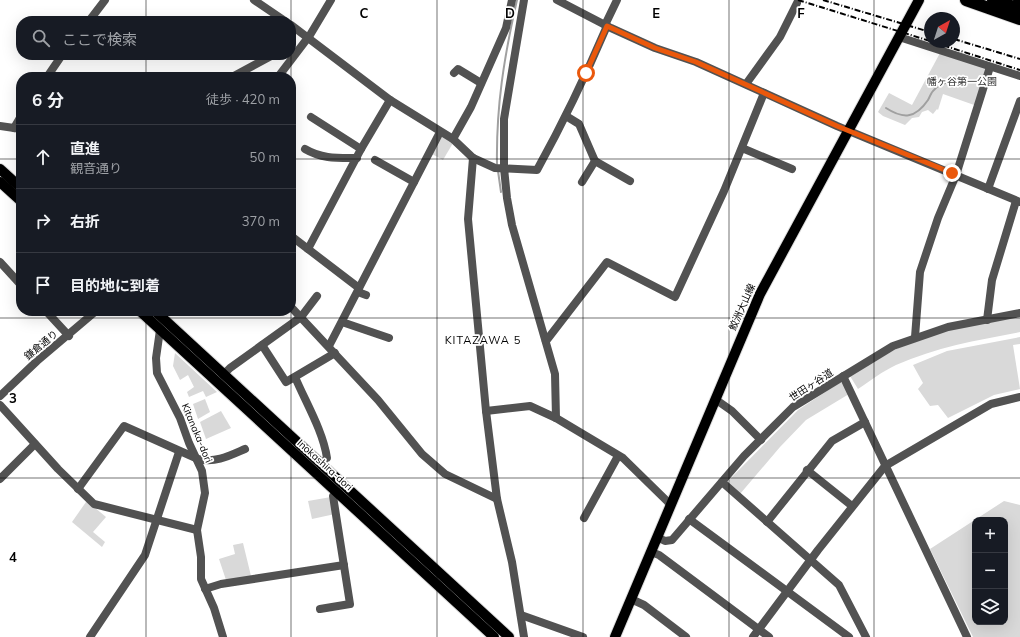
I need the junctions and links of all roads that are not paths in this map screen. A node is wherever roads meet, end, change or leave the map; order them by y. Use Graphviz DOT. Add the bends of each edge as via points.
graph roads {
  1 [pos="105,0"];
  2 [pos="254,0"];
  3 [pos="331,0"];
  4 [pos="512,0"];
  5 [pos="524,0"];
  6 [pos="557,0"];
  7 [pos="617,0"];
  8 [pos="920,0"];
  9 [pos="966,0"];
  10 [pos="980,0"];
  11 [pos="993,0"];
  12 [pos="796,5"];
  13 [pos="1020,10"];
  14 [pos="1020,14"];
  15 [pos="93,16"];
  16 [pos="278,16"];
  17 [pos="1020,19"];
  18 [pos="606,26"];
  19 [pos="296,29"];
  20 [pos="308,37"];
  21 [pos="899,37"];
  22 [pos="296,46"];
  23 [pos="59,60"];
  24 [pos="264,60"];
  25 [pos="288,60"];
  26 [pos="990,67"];
  27 [pos="50,72"];
  28 [pos="241,72"];
  29 [pos="281,72"];
  30 [pos="454,73"];
  31 [pos="1020,76"];
  32 [pos="481,83"];
  33 [pos="746,84"];
  34 [pos="764,93"];
  35 [pos="390,100"];
  36 [pos="1020,101"];
  37 [pos="566,116"];
  38 [pos="312,117"];
  39 [pos="0,126"];
  40 [pos="16,128"];
  41 [pos="849,130"];
  42 [pos="440,132"];
  43 [pos="453,139"];
  44 [pos="742,148"];
  45 [pos="304,149"];
  46 [pos="361,149"];
  47 [pos="357,158"];
  48 [pos="473,158"];
  49 [pos="375,160"];
  50 [pos="595,161"];
  51 [pos="500,168"];
  52 [pos="0,169"];
  53 [pos="792,169"];
  54 [pos="956,175"];
  55 [pos="630,181"];
  56 [pos="0,182"];
  57 [pos="414,182"];
  58 [pos="582,182"];
  59 [pos="16,183"];
  60 [pos="988,189"];
  61 [pos="16,196"];
  62 [pos="1018,201"];
  63 [pos="296,240"];
  64 [pos="308,249"];
  65 [pos="0,262"];
  66 [pos="16,280"];
  67 [pos="358,290"];
  68 [pos="366,295"];
  69 [pos="317,296"];
  70 [pos="296,312"];
  71 [pos="1020,313"];
  72 [pos="51,316"];
  73 [pos="91,316"];
  74 [pos="145,316"];
  75 [pos="160,316"];
  76 [pos="301,317"];
  77 [pos="987,320"];
  78 [pos="342,322"];
  79 [pos="160,330"];
  80 [pos="69,336"];
  81 [pos="915,337"];
  82 [pos="389,338"];
  83 [pos="546,341"];
  84 [pos="262,345"];
  85 [pos="329,346"];
  86 [pos="335,353"];
  87 [pos="223,375"];
  88 [pos="843,376"];
  89 [pos="295,377"];
  90 [pos="0,396"];
  91 [pos="1020,397"];
  92 [pos="715,400"];
  93 [pos="0,406"];
  94 [pos="486,411"];
  95 [pos="556,418"];
  96 [pos="864,422"];
  97 [pos="761,440"];
  98 [pos="35,444"];
  99 [pos="245,449"];
  100 [pos="179,452"];
  101 [pos="618,456"];
  102 [pos="198,460"];
  103 [pos="322,465"];
  104 [pos="885,466"];
  105 [pos="807,470"];
  106 [pos="0,479"];
  107 [pos="722,482"];
  108 [pos="78,489"];
  109 [pos="337,492"];
  110 [pos="497,500"];
  111 [pos="671,505"];
  112 [pos="852,506"];
  113 [pos="584,518"];
  114 [pos="689,519"];
  115 [pos="155,520"];
  116 [pos="767,522"];
  117 [pos="197,530"];
  118 [pos="657,537"];
  119 [pos="651,552"];
  120 [pos="810,560"];
  121 [pos="344,565"];
  122 [pos="206,591"];
  123 [pos="787,591"];
  124 [pos="631,599"];
  125 [pos="320,608"];
  126 [pos="521,615"];
  127 [pos="758,629"];
  128 [pos="90,637"];
  129 [pos="223,637"];
  130 [pos="494,637"];
  131 [pos="509,637"];
  132 [pos="524,637"];
  133 [pos="583,637"];
  134 [pos="615,637"];
  135 [pos="686,637"];
  136 [pos="753,637"];
  137 [pos="769,637"];
  138 [pos="849,637"];
  139 [pos="866,637"];
  140 [pos="967,637"];
  1 -- 15 [label="street"];
  2 -- 16 [label="street"];
  3 -- 20 [label="street"];
  4 -- 32 [label="street" via="506,28"];
  5 -- 51 [label="street" via="504,118"];
  6 -- 18 [label="street"];
  7 -- 18 [label="street"];
  8 -- 21 [label="main road, 鮫洲大山線"];
  9 -- 17 [label="highway"];
  10 -- 14 [label="highway"];
  11 -- 13 [label="highway"];
  12 -- 33 [label="street" via="780,37"];
  18 -- 33 [label="street"];
  18 -- 37 [label="street"];
  19 -- 20 [label="street"];
  20 -- 22 [label="street"];
  20 -- 35 [label="street"];
  21 -- 26 [label="street"];
  21 -- 41 [label="main road, 鮫洲大山線"];
  23 -- 27 [label="street"];
  24 -- 28 [label="street"];
  25 -- 29 [label="street"];
  26 -- 31 [label="street"];
  26 -- 54 [label="street"];
  30 -- 32 [label="street" via="458,69"];
  32 -- 43 [label="street"];
  33 -- 34 [label="street"];
  34 -- 41 [label="street"];
  34 -- 44 [label="street"];
  35 -- 42 [label="street"];
  35 -- 46 [label="street"];
  36 -- 60 [label="street"];
  37 -- 50 [label="street" via="579,124"];
  37 -- 51 [label="street" via="537,170"];
  38 -- 46 [label="street"];
  39 -- 40 [label="street"];
  41 -- 54 [label="street"];
  41 -- 92 [label="main road, 鮫洲大山線" via="770,274"];
  42 -- 43 [label="street"];
  42 -- 57 [label="street"];
  43 -- 48 [label="street"];
  44 -- 53 [label="street"];
  44 -- 83 [label="street" via="675,297 607,262"];
  45 -- 47 [label="street" via="317,156"];
  46 -- 47 [label="street"];
  47 -- 64 [label="street"];
  48 -- 51 [label="street"];
  48 -- 94 [label="street" via="468,218"];
  49 -- 57 [label="street"];
  50 -- 55 [label="street"];
  50 -- 58 [label="street"];
  51 -- 83 [label="street" via="512,225"];
  52 -- 59 [label="main road"];
  54 -- 60 [label="street"];
  54 -- 81 [label="street" via="920,272"];
  56 -- 61 [label="main road"];
  57 -- 67 [label="street"];
  60 -- 62 [label="street"];
  62 -- 77 [label="street" via="992,280"];
  63 -- 64 [label="street"];
  64 -- 67 [label="street"];
  65 -- 66 [label="street"];
  67 -- 68 [label="street"];
  67 -- 78 [label="street"];
  69 -- 76 [label="street"];
  70 -- 76 [label="street"];
  71 -- 77 [label="street, 世田ヶ谷道"];
  72 -- 80 [label="street"];
  73 -- 80 [label="street, 鎌倉通り"];
  74 -- 79 [label="main road, Inokashira-dori"];
  75 -- 87 [label="main road, Inokashira-dori"];
  76 -- 84 [label="street"];
  76 -- 85 [label="street"];
  77 -- 81 [label="street, 世田ヶ谷道" via="948,327"];
  78 -- 82 [label="street"];
  78 -- 85 [label="street"];
  79 -- 102 [label="street, Kitanaka-dori" via="156,358 157,373"];
  79 -- 109 [label="main road, Inokashira-dori"];
  80 -- 90 [label="street, 鎌倉通り"];
  81 -- 88 [label="street, 世田ヶ谷道" via="887,348"];
  83 -- 95 [label="street" via="555,374"];
  84 -- 87 [label="street"];
  84 -- 89 [label="street" via="286,382"];
  85 -- 86 [label="street"];
  86 -- 89 [label="street"];
  86 -- 110 [label="street" via="422,454 445,474"];
  87 -- 103 [label="main road, Inokashira-dori"];
  88 -- 96 [label="street"];
  88 -- 97 [label="street, 世田ヶ谷道" via="793,408"];
  89 -- 103 [label="street" via="326,454 326,460"];
  91 -- 104 [label="street" via="991,404"];
  92 -- 97 [label="street" via="732,411"];
  92 -- 111 [label="main road, 鮫洲大山線"];
  93 -- 98 [label="street"];
  94 -- 95 [label="street" via="530,406"];
  94 -- 110 [label="street"];
  95 -- 101 [label="street"];
  96 -- 104 [label="street"];
  96 -- 105 [label="street" via="832,441"];
  97 -- 107 [label="street, 世田ヶ谷道"];
  98 -- 106 [label="street"];
  98 -- 108 [label="street"];
  99 -- 102 [label="street" via="224,458"];
  100 -- 102 [label="street"];
  100 -- 108 [label="street" via="124,426"];
  100 -- 115 [label="street"];
  101 -- 111 [label="street"];
  101 -- 113 [label="street"];
  102 -- 117 [label="street, Kitanaka-dori" via="205,493"];
  103 -- 131 [label="main road, Inokashira-dori"];
  104 -- 112 [label="street"];
  104 -- 140 [label="street"];
  105 -- 112 [label="street"];
  105 -- 116 [label="street"];
  107 -- 114 [label="street, 世田ヶ谷道"];
  107 -- 116 [label="street"];
  108 -- 115 [label="street" via="94,504"];
  109 -- 121 [label="street" via="333,496"];
  109 -- 130 [label="main road, Inokashira-dori"];
  110 -- 126 [label="street"];
  111 -- 118 [label="main road, 鮫洲大山線"];
  112 -- 120 [label="street"];
  114 -- 118 [label="street, 世田ヶ谷道" via="670,540 665,541"];
  114 -- 123 [label="street"];
  115 -- 117 [label="street"];
  115 -- 128 [label="street" via="145,555"];
  116 -- 120 [label="street"];
  117 -- 122 [label="street, Kitanaka-dori" via="201,579"];
  118 -- 119 [label="main road, 鮫洲大山線"];
  119 -- 124 [label="main road, 鮫洲大山線"];
  119 -- 127 [label="street" via="659,555"];
  120 -- 123 [label="street"];
  120 -- 139 [label="street" via="839,585"];
  121 -- 122 [label="street" via="221,584"];
  121 -- 125 [label="street" via="350,604"];
  122 -- 129 [label="street, Kitanaka-dori"];
  123 -- 127 [label="street"];
  123 -- 138 [label="street"];
  124 -- 134 [label="main road, 鮫洲大山線"];
  124 -- 135 [label="street" via="644,605"];
  126 -- 132 [label="street"];
  126 -- 133 [label="street"];
  127 -- 136 [label="street"];
  127 -- 137 [label="street"];
}
